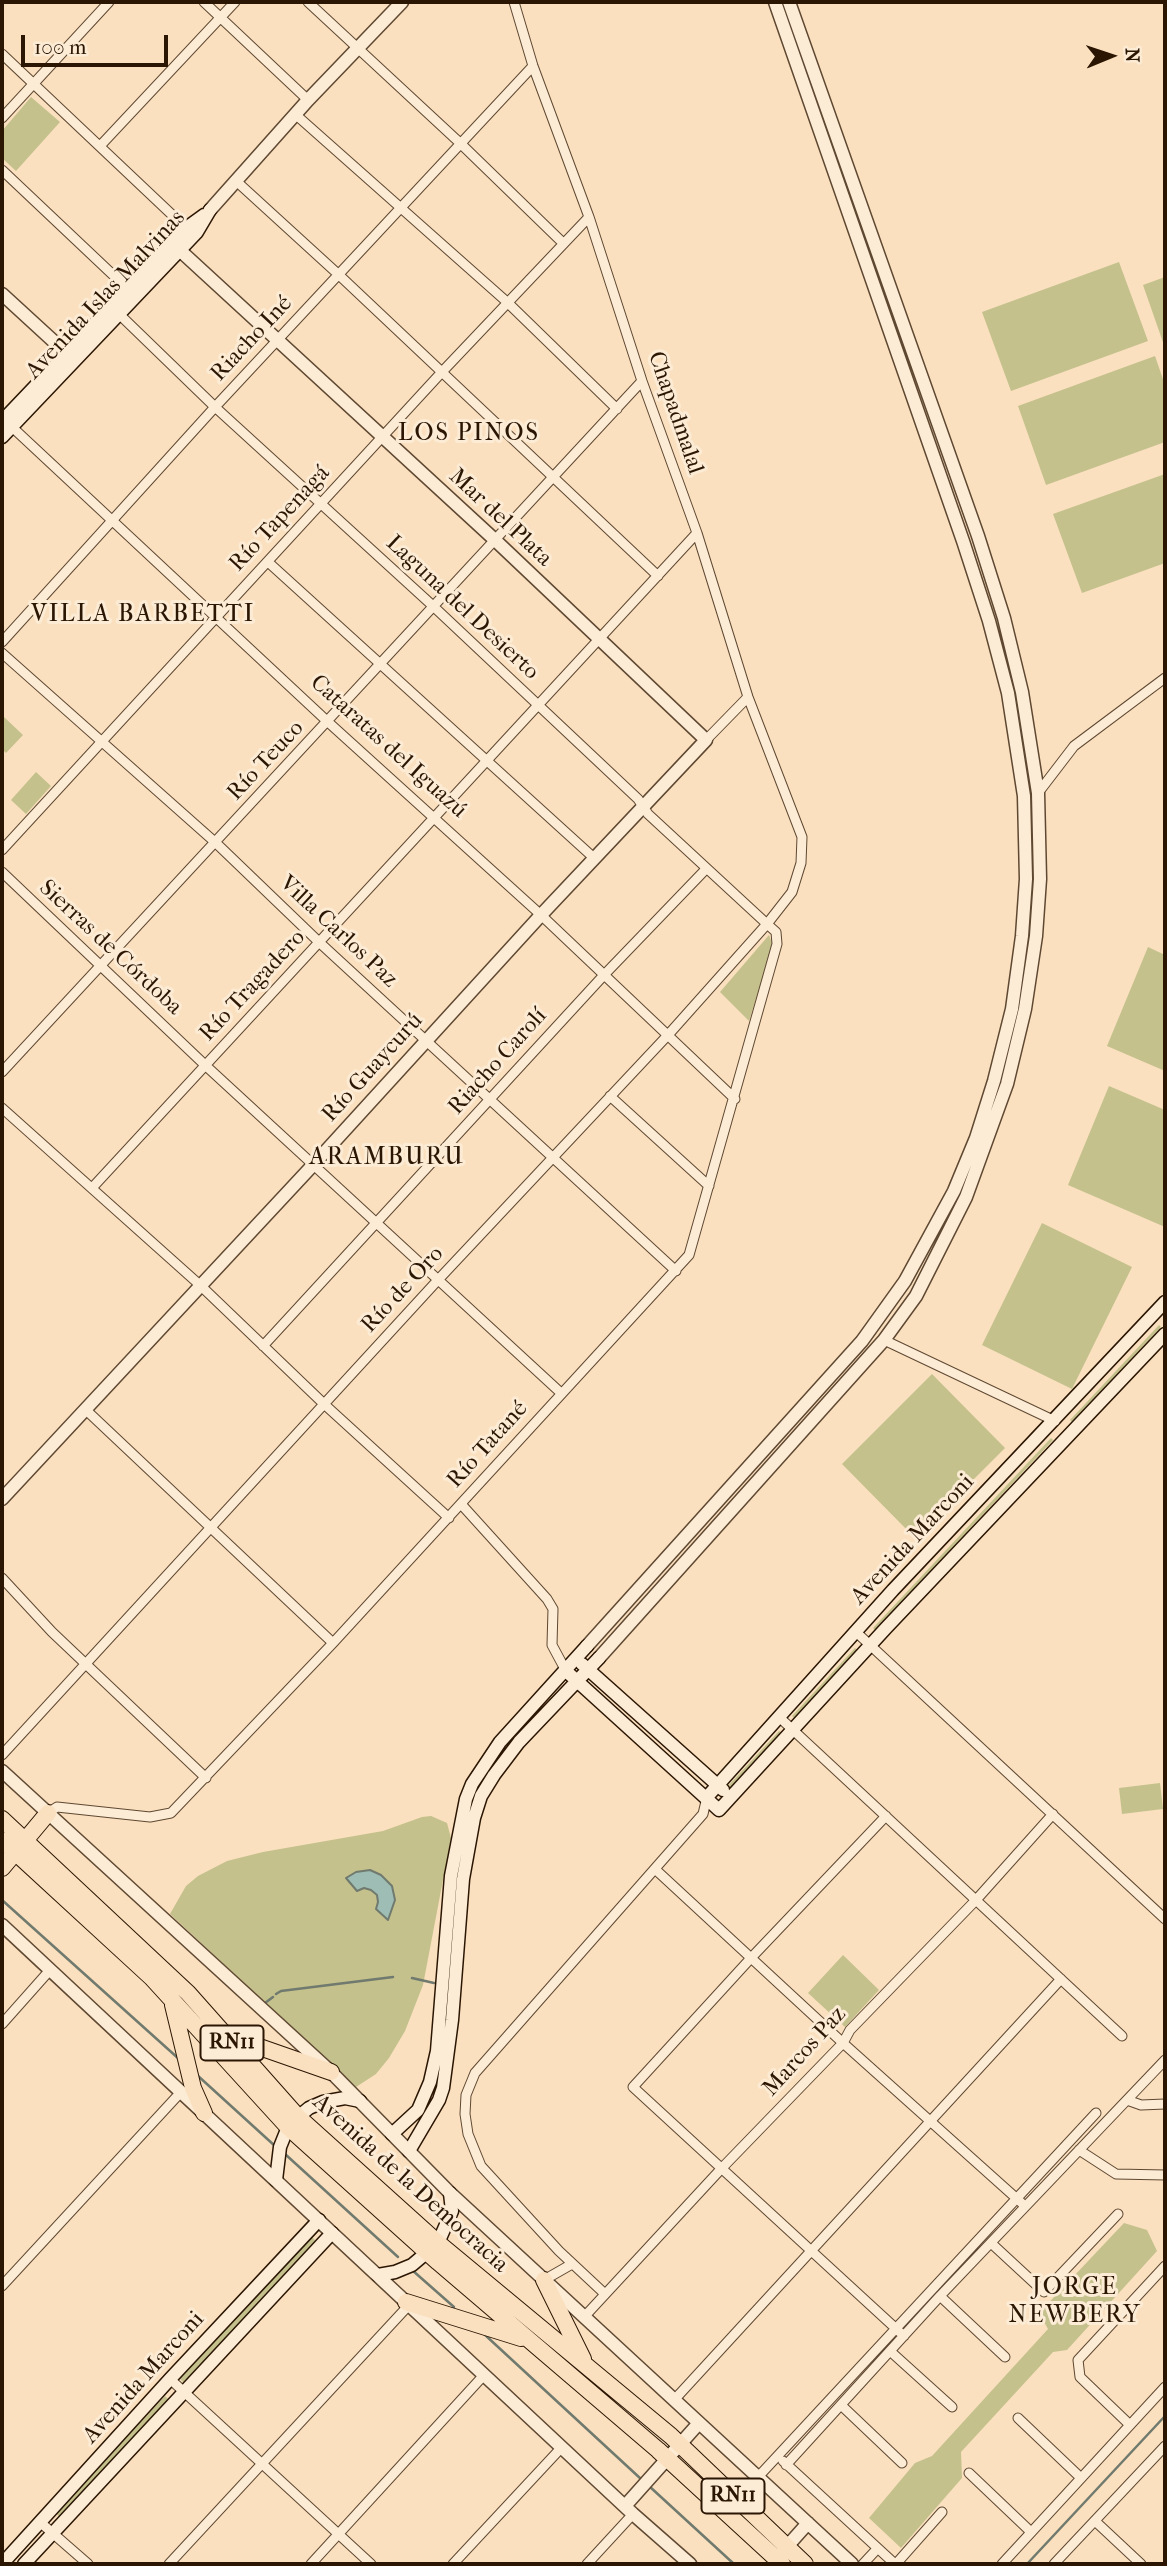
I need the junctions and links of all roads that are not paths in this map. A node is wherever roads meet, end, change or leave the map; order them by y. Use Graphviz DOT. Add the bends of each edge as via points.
graph roads {
  1 [pos="204,2"];
  2 [pos="235,2"];
  3 [pos="308,2"];
  4 [pos="402,2"];
  5 [pos="514,2"];
  6 [pos="775,2"];
  7 [pos="789,2"];
  8 [pos="103,4"];
  9 [pos="220,18"];
  10 [pos="358,47"];
  11 [pos="2,54"];
  12 [pos="533,66"];
  13 [pos="33,83"];
  14 [pos="308,100"];
  15 [pos="295,114"];
  16 [pos="2,118"];
  17 [pos="460,143"];
  18 [pos="100,146"];
  19 [pos="2,170"];
  20 [pos="235,180"];
  21 [pos="400,209"];
  22 [pos="210,210"];
  23 [pos="589,217"];
  24 [pos="186,228"];
  25 [pos="563,243"];
  26 [pos="176,246"];
  27 [pos="339,275"];
  28 [pos="132,292"];
  29 [pos="2,294"];
  30 [pos="507,302"];
  31 [pos="119,314"];
  32 [pos="277,340"];
  33 [pos="71,357"];
  34 [pos="441,373"];
  35 [pos="642,381"];
  36 [pos="215,407"];
  37 [pos="617,409"];
  38 [pos="7,424"];
  39 [pos="2,437"];
  40 [pos="382,437"];
  41 [pos="555,477"];
  42 [pos="321,505"];
  43 [pos="112,521"];
  44 [pos="697,533"];
  45 [pos="495,540"];
  46 [pos="268,562"];
  47 [pos="658,576"];
  48 [pos="433,606"];
  49 [pos="216,617"];
  50 [pos="600,639"];
  51 [pos="2,642"];
  52 [pos="2,653"];
  53 [pos="381,664"];
  54 [pos="1165,678"];
  55 [pos="748,697"];
  56 [pos="537,704"];
  57 [pos="328,722"];
  58 [pos="706,740"];
  59 [pos="103,742"];
  60 [pos="485,761"];
  61 [pos="1038,793"];
  62 [pos="644,807"];
  63 [pos="434,816"];
  64 [pos="802,837"];
  65 [pos="216,843"];
  66 [pos="2,850"];
  67 [pos="594,858"];
  68 [pos="706,869"];
  69 [pos="2,873"];
  70 [pos="541,915"];
  71 [pos="767,923"];
  72 [pos="776,932"];
  73 [pos="320,943"];
  74 [pos="101,966"];
  75 [pos="604,975"];
  76 [pos="668,1035"];
  77 [pos="426,1041"];
  78 [pos="205,1065"];
  79 [pos="2,1072"];
  80 [pos="610,1096"];
  81 [pos="491,1099"];
  82 [pos="735,1099"];
  83 [pos="2,1108"];
  84 [pos="553,1156"];
  85 [pos="313,1166"];
  86 [pos="709,1186"];
  87 [pos="93,1188"];
  88 [pos="377,1222"];
  89 [pos="676,1271"];
  90 [pos="438,1281"];
  91 [pos="201,1286"];
  92 [pos="1165,1302"];
  93 [pos="1165,1334"];
  94 [pos="884,1340"];
  95 [pos="263,1346"];
  96 [pos="561,1393"];
  97 [pos="324,1404"];
  98 [pos="86,1410"];
  99 [pos="1055,1420"];
  100 [pos="1070,1434"];
  101 [pos="2,1499"];
  102 [pos="461,1504"];
  103 [pos="449,1518"];
  104 [pos="210,1528"];
  105 [pos="2,1578"];
  106 [pos="856,1632"];
  107 [pos="333,1643"];
  108 [pos="870,1645"];
  109 [pos="576,1659"];
  110 [pos="85,1663"];
  111 [pos="588,1670"];
  112 [pos="566,1671"];
  113 [pos="578,1681"];
  114 [pos="779,1717"];
  115 [pos="793,1730"];
  116 [pos="2,1755"];
  117 [pos="2,1771"];
  118 [pos="206,1778"];
  119 [pos="718,1785"];
  120 [pos="707,1797"];
  121 [pos="730,1797"];
  122 [pos="719,1810"];
  123 [pos="48,1813"];
  124 [pos="703,1814"];
  125 [pos="1053,1814"];
  126 [pos="886,1816"];
  127 [pos="2,1819"];
  128 [pos="2,1840"];
  129 [pos="20,1848"];
  130 [pos="2,1868"];
  131 [pos="656,1870"];
  132 [pos="976,1900"];
  133 [pos="1165,1919"];
  134 [pos="2,1925"];
  135 [pos="751,1958"];
  136 [pos="50,1970"];
  137 [pos="1061,1979"];
  138 [pos="171,1999"];
  139 [pos="2,2024"];
  140 [pos="226,2035"];
  141 [pos="1122,2036"];
  142 [pos="843,2043"];
  143 [pos="1165,2060"];
  144 [pos="331,2072"];
  145 [pos="181,2092"];
  146 [pos="1127,2100"];
  147 [pos="360,2101"];
  148 [pos="1165,2104"];
  149 [pos="204,2113"];
  150 [pos="1096,2113"];
  151 [pos="930,2121"];
  152 [pos="293,2122"];
  153 [pos="392,2134"];
  154 [pos="1079,2150"];
  155 [pos="410,2151"];
  156 [pos="721,2169"];
  157 [pos="1165,2175"];
  158 [pos="276,2180"];
  159 [pos="450,2193"];
  160 [pos="1017,2198"];
  161 [pos="1025,2206"];
  162 [pos="1118,2214"];
  163 [pos="319,2220"];
  164 [pos="332,2233"];
  165 [pos="991,2243"];
  166 [pos="433,2249"];
  167 [pos="811,2250"];
  168 [pos="572,2264"];
  169 [pos="1165,2266"];
  170 [pos="378,2275"];
  171 [pos="544,2280"];
  172 [pos="2,2286"];
  173 [pos="606,2294"];
  174 [pos="940,2296"];
  175 [pos="408,2303"];
  176 [pos="585,2316"];
  177 [pos="901,2332"];
  178 [pos="531,2341"];
  179 [pos="890,2351"];
  180 [pos="1005,2357"];
  181 [pos="585,2364"];
  182 [pos="484,2375"];
  183 [pos="170,2379"];
  184 [pos="1165,2387"];
  185 [pos="185,2391"];
  186 [pos="675,2399"];
  187 [pos="841,2405"];
  188 [pos="952,2407"];
  189 [pos="1018,2418"];
  190 [pos="699,2423"];
  191 [pos="1130,2425"];
  192 [pos="680,2444"];
  193 [pos="1165,2446"];
  194 [pos="562,2447"];
  195 [pos="778,2457"];
  196 [pos="667,2458"];
  197 [pos="902,2463"];
  198 [pos="261,2464"];
  199 [pos="786,2465"];
  200 [pos="969,2473"];
  201 [pos="758,2477"];
  202 [pos="1081,2478"];
  203 [pos="629,2510"];
  204 [pos="942,2512"];
  205 [pos="1095,2521"];
  206 [pos="41,2523"];
  207 [pos="808,2523"];
  208 [pos="1031,2532"];
  209 [pos="54,2533"];
  210 [pos="338,2535"];
  211 [pos="877,2549"];
  212 [pos="779,2559"];
  213 [pos="2,2564"];
  214 [pos="24,2564"];
  215 [pos="88,2564"];
  216 [pos="169,2564"];
  217 [pos="311,2564"];
  218 [pos="371,2564"];
  219 [pos="453,2564"];
  220 [pos="587,2564"];
  221 [pos="690,2564"];
  222 [pos="805,2564"];
  223 [pos="852,2564"];
  224 [pos="863,2564"];
  225 [pos="895,2564"];
  226 [pos="1002,2564"];
  227 [pos="1054,2564"];
  228 [pos="1141,2564"];
  1 -- 9 [label="street"];
  2 -- 9 [label="street"];
  3 -- 10 [label="street"];
  4 -- 10 [label="street, Avenida Islas Malvinas"];
  5 -- 12 [label="street, Chapadmalal"];
  6 -- 109 [label="street" via="989,621 1008,693 1024,796 1022,936 1012,1009 976,1138 954,1191 905,1281 862,1341"];
  7 -- 61 [label="street" via="1004,618 1022,691"];
  8 -- 13 [label="street"];
  9 -- 14 [label="street"];
  9 -- 18 [label="street"];
  10 -- 14 [label="street, Avenida Islas Malvinas"];
  10 -- 17 [label="street"];
  11 -- 13 [label="street"];
  12 -- 17 [label="street, Riacho Iné"];
  12 -- 23 [label="street, Chapadmalal"];
  13 -- 16 [label="street"];
  13 -- 18 [label="street"];
  14 -- 15 [label="street, Avenida Islas Malvinas"];
  15 -- 20 [label="street, Avenida Islas Malvinas"];
  15 -- 21 [label="street"];
  17 -- 21 [label="street, Riacho Iné"];
  17 -- 25 [label="street"];
  18 -- 24 [label="street"];
  19 -- 28 [label="street"];
  20 -- 22 [label="street, Avenida Islas Malvinas"];
  20 -- 27 [label="street"];
  21 -- 27 [label="street, Riacho Iné"];
  21 -- 30 [label="street"];
  22 -- 24 [label="street, Avenida Islas Malvinas"];
  22 -- 26 [label="street, Avenida Islas Malvinas" via="197,232"];
  23 -- 25 [label="street, Río Tapenagá"];
  23 -- 35 [label="street, Chapadmalal"];
  24 -- 26 [label="street, Avenida Islas Malvinas"];
  25 -- 30 [label="street, Río Tapenagá"];
  26 -- 28 [label="street, Avenida Islas Malvinas"];
  26 -- 32 [label="street, Mar del Plata"];
  27 -- 32 [label="street, Riacho Iné"];
  27 -- 34 [label="street"];
  28 -- 31 [label="street, Avenida Islas Malvinas"];
  28 -- 33 [label="street, Avenida Islas Malvinas"];
  29 -- 33 [label="street"];
  30 -- 34 [label="street, Río Tapenagá"];
  30 -- 37 [label="street"];
  31 -- 33 [label="street, Avenida Islas Malvinas"];
  31 -- 36 [label="street, Laguna del Desierto"];
  32 -- 36 [label="street, Riacho Iné"];
  32 -- 40 [label="street, Mar del Plata"];
  33 -- 38 [label="street, Avenida Islas Malvinas"];
  34 -- 40 [label="street, Río Tapenagá"];
  34 -- 41 [label="street"];
  35 -- 37 [label="street, Río Teuco"];
  35 -- 44 [label="street, Chapadmalal"];
  36 -- 42 [label="street, Laguna del Desierto"];
  36 -- 43 [label="street, Riacho Iné"];
  37 -- 41 [label="street, Río Teuco"];
  38 -- 39 [label="street, Avenida Islas Malvinas"];
  38 -- 43 [label="street, Cataratas del Iguazú"];
  40 -- 42 [label="street, Río Tapenagá"];
  40 -- 45 [label="street, Mar del Plata"];
  41 -- 45 [label="street, Río Teuco"];
  41 -- 47 [label="street"];
  42 -- 46 [label="street, Río Tapenagá"];
  42 -- 48 [label="street, Laguna del Desierto"];
  43 -- 49 [label="street, Cataratas del Iguazú"];
  43 -- 51 [label="street, Riacho Iné"];
  44 -- 47 [label="street, Río Tragadero"];
  44 -- 55 [label="street, Chapadmalal"];
  45 -- 48 [label="street, Río Teuco"];
  45 -- 50 [label="street, Mar del Plata"];
  46 -- 49 [label="street, Río Tapenagá"];
  46 -- 53 [label="street"];
  47 -- 50 [label="street, Río Tragadero"];
  48 -- 53 [label="street, Río Teuco"];
  48 -- 56 [label="street, Laguna del Desierto"];
  49 -- 57 [label="street, Cataratas del Iguazú"];
  49 -- 59 [label="street, Río Tapenagá"];
  50 -- 56 [label="street, Río Tragadero"];
  50 -- 58 [label="street, Mar del Plata"];
  52 -- 59 [label="street, Villa Carlos Paz"];
  53 -- 57 [label="street, Río Teuco"];
  53 -- 60 [label="street"];
  54 -- 61 [label="street" via="1074,746"];
  55 -- 58 [label="street, Río Guaycurú"];
  55 -- 64 [label="street, Chapadmalal"];
  56 -- 60 [label="street, Río Tragadero"];
  56 -- 62 [label="street, Laguna del Desierto"];
  57 -- 63 [label="street, Cataratas del Iguazú"];
  57 -- 65 [label="street, Río Teuco"];
  58 -- 62 [label="street, Río Guaycurú"];
  59 -- 65 [label="street, Villa Carlos Paz"];
  59 -- 66 [label="street, Río Tapenagá"];
  60 -- 63 [label="street, Río Tragadero"];
  60 -- 67 [label="street"];
  61 -- 94 [label="street" via="1036,936 1007,1084 966,1197 941,1250"];
  62 -- 67 [label="street, Río Guaycurú"];
  62 -- 68 [label="street, Laguna del Desierto"];
  63 -- 70 [label="street, Cataratas del Iguazú"];
  63 -- 73 [label="street, Río Tragadero"];
  64 -- 71 [label="street, Río de Oro" via="802,863 792,892"];
  65 -- 73 [label="street, Villa Carlos Paz"];
  65 -- 74 [label="street, Río Teuco"];
  67 -- 70 [label="street, Río Guaycurú"];
  68 -- 71 [label="street, Laguna del Desierto"];
  68 -- 75 [label="street, Riacho Carolí"];
  69 -- 74 [label="street, Sierras de Córdoba"];
  70 -- 75 [label="street, Cataratas del Iguazú"];
  70 -- 77 [label="street, Río Guaycurú"];
  71 -- 72 [label="street, Laguna del Desierto"];
  71 -- 76 [label="street, Río de Oro"];
  72 -- 82 [label="street, Río Tatané" via="777,944"];
  73 -- 77 [label="street, Villa Carlos Paz"];
  73 -- 78 [label="street, Río Tragadero"];
  74 -- 78 [label="street, Sierras de Córdoba"];
  74 -- 79 [label="street, Río Teuco"];
  75 -- 76 [label="street, Cataratas del Iguazú"];
  75 -- 81 [label="street, Riacho Carolí"];
  76 -- 80 [label="street, Río de Oro"];
  76 -- 82 [label="street, Cataratas del Iguazú"];
  77 -- 81 [label="street, Villa Carlos Paz"];
  77 -- 85 [label="street, Río Guaycurú"];
  78 -- 85 [label="street, Sierras de Córdoba"];
  78 -- 87 [label="street, Río Tragadero"];
  80 -- 84 [label="street, Río de Oro"];
  80 -- 86 [label="street"];
  81 -- 84 [label="street, Villa Carlos Paz"];
  81 -- 88 [label="street, Riacho Carolí"];
  82 -- 86 [label="street, Río Tatané"];
  83 -- 87 [label="street"];
  84 -- 89 [label="street, Villa Carlos Paz"];
  84 -- 90 [label="street, Río de Oro"];
  85 -- 88 [label="street, Sierras de Córdoba"];
  85 -- 91 [label="street, Río Guaycurú"];
  86 -- 89 [label="street, Río Tatané" via="689,1255"];
  87 -- 91 [label="street"];
  88 -- 90 [label="street, Sierras de Córdoba"];
  88 -- 95 [label="street, Riacho Carolí"];
  89 -- 96 [label="street, Río Tatané"];
  90 -- 96 [label="street, Sierras de Córdoba"];
  90 -- 97 [label="street, Río de Oro"];
  91 -- 95 [label="street"];
  91 -- 98 [label="street, Río Guaycurú"];
  92 -- 99 [label="street, Avenida Marconi"];
  93 -- 100 [label="street, Avenida Marconi"];
  94 -- 99 [label="street"];
  94 -- 111 [label="street"];
  95 -- 97 [label="street"];
  96 -- 102 [label="street, Río Tatané"];
  97 -- 103 [label="street"];
  97 -- 104 [label="street, Río de Oro"];
  98 -- 101 [label="street, Río Guaycurú"];
  98 -- 104 [label="street"];
  99 -- 100 [label="street"];
  99 -- 106 [label="street, Avenida Marconi"];
  100 -- 108 [label="street, Avenida Marconi"];
  102 -- 103 [label="street, Río Tatané"];
  102 -- 112 [label="street" via="547,1599 553,1609 552,1645"];
  103 -- 107 [label="street, Río Tatané"];
  104 -- 107 [label="street"];
  104 -- 110 [label="street, Río de Oro"];
  105 -- 110 [label="street"];
  106 -- 108 [label="street"];
  106 -- 114 [label="street, Avenida Marconi"];
  107 -- 118 [label="street, Río Tatané"];
  108 -- 115 [label="street, Avenida Marconi"];
  108 -- 125 [label="street"];
  109 -- 111 [label="street"];
  109 -- 112 [label="street"];
  110 -- 116 [label="street, Río de Oro"];
  110 -- 118 [label="street"];
  111 -- 113 [label="street"];
  111 -- 119 [label="street"];
  112 -- 113 [label="street"];
  112 -- 153 [label="street" via="500,1742 466,1799 451,1876 437,2050 430,2082 418,2110"];
  113 -- 120 [label="street"];
  113 -- 155 [label="street" via="519,1742 481,1796 464,1869 443,2088"];
  114 -- 115 [label="street"];
  114 -- 119 [label="street, Avenida Marconi"];
  115 -- 121 [label="street, Avenida Marconi"];
  115 -- 126 [label="street"];
  117 -- 123 [label="street, Avenida de la Democracia"];
  118 -- 123 [label="street, Río Tatané" via="171,1812 150,1817 57,1807"];
  119 -- 120 [label="street, Avenida Marconi"];
  119 -- 121 [label="street"];
  120 -- 122 [label="street"];
  120 -- 124 [label="street, Avenida Marconi"];
  121 -- 122 [label="street, Avenida Marconi"];
  122 -- 124 [label="street"];
  123 -- 129 [label="highway"];
  123 -- 144 [label="street, Avenida de la Democracia"];
  124 -- 131 [label="street, Avenida Marconi"];
  125 -- 132 [label="street, Marcos Paz"];
  125 -- 133 [label="street"];
  126 -- 132 [label="street"];
  126 -- 135 [label="street"];
  127 -- 129 [label="highway, Avenida de la Democracia / RN11"];
  128 -- 129 [label="highway, Avenida de la Democracia / RN11"];
  129 -- 130 [label="highway"];
  129 -- 138 [label="highway, Avenida de la Democracia / RN11"];
  129 -- 140 [label="highway, Avenida de la Democracia / RN11" via="164,1970"];
  131 -- 135 [label="street"];
  131 -- 168 [label="street, Avenida Marconi" via="475,2073 466,2095 468,2134 481,2166"];
  132 -- 137 [label="street"];
  132 -- 142 [label="street, Marcos Paz" via="850,2030"];
  134 -- 136 [label="street"];
  135 -- 142 [label="street"];
  135 -- 156 [label="street" via="634,2087"];
  136 -- 139 [label="street"];
  136 -- 145 [label="street"];
  137 -- 141 [label="street"];
  137 -- 151 [label="street"];
  138 -- 149 [label="highway" via="193,2088"];
  138 -- 152 [label="highway, Avenida de la Democracia / RN11"];
  140 -- 144 [label="highway"];
  140 -- 152 [label="highway, Avenida de la Democracia / RN11"];
  142 -- 151 [label="street"];
  142 -- 156 [label="street, Marcos Paz"];
  143 -- 146 [label="street"];
  144 -- 147 [label="street, Avenida de la Democracia"];
  145 -- 149 [label="street"];
  145 -- 172 [label="street"];
  146 -- 148 [label="street" via="1141,2105"];
  146 -- 154 [label="street"];
  147 -- 152 [label="street" via="323,2102"];
  147 -- 153 [label="street, Avenida de la Democracia"];
  149 -- 158 [label="street"];
  150 -- 160 [label="street"];
  151 -- 160 [label="street"];
  151 -- 167 [label="street"];
  152 -- 158 [label="street" via="280,2147"];
  152 -- 166 [label="highway, Avenida de la Democracia / RN11"];
  153 -- 155 [label="street, Avenida de la Democracia"];
  154 -- 157 [label="street" via="1116,2174"];
  154 -- 161 [label="street"];
  155 -- 159 [label="street, Avenida de la Democracia"];
  156 -- 167 [label="street"];
  156 -- 173 [label="street, Marcos Paz"];
  158 -- 163 [label="street"];
  159 -- 166 [label="street" via="452,2211"];
  159 -- 171 [label="street, Avenida de la Democracia"];
  160 -- 161 [label="street"];
  160 -- 177 [label="street"];
  161 -- 165 [label="street"];
  162 -- 165 [label="street" via="1044,2292"];
  163 -- 164 [label="street"];
  163 -- 183 [label="street, Avenida Marconi"];
  164 -- 170 [label="street"];
  164 -- 185 [label="street, Avenida Marconi"];
  165 -- 174 [label="street"];
  166 -- 170 [label="street" via="404,2269"];
  166 -- 178 [label="highway, Avenida de la Democracia / RN11"];
  166 -- 181 [label="highway, Avenida de la Democracia / RN11"];
  167 -- 177 [label="street"];
  167 -- 186 [label="street"];
  168 -- 171 [label="street"];
  168 -- 173 [label="street"];
  169 -- 191 [label="street" via="1078,2360 1080,2377"];
  170 -- 175 [label="street"];
  171 -- 176 [label="street, Avenida de la Democracia"];
  171 -- 181 [label="highway"];
  173 -- 176 [label="street, Marcos Paz"];
  174 -- 177 [label="street"];
  174 -- 180 [label="street"];
  175 -- 178 [label="highway"];
  175 -- 182 [label="street"];
  175 -- 198 [label="street"];
  176 -- 186 [label="street, Avenida de la Democracia"];
  177 -- 179 [label="street"];
  177 -- 195 [label="street"];
  178 -- 196 [label="highway, Avenida de la Democracia / RN11"];
  179 -- 187 [label="street"];
  179 -- 188 [label="street"];
  181 -- 192 [label="highway, Avenida de la Democracia / RN11"];
  182 -- 194 [label="street"];
  182 -- 210 [label="street"];
  183 -- 185 [label="street"];
  183 -- 206 [label="street, Avenida Marconi"];
  184 -- 191 [label="street"];
  185 -- 198 [label="street"];
  185 -- 209 [label="street, Avenida Marconi"];
  186 -- 190 [label="street, Avenida de la Democracia"];
  187 -- 197 [label="street"];
  187 -- 199 [label="street"];
  189 -- 202 [label="street"];
  190 -- 192 [label="street"];
  190 -- 201 [label="street, Avenida de la Democracia"];
  191 -- 202 [label="street"];
  192 -- 196 [label="street"];
  192 -- 212 [label="highway, Avenida de la Democracia / RN11"];
  193 -- 205 [label="street"];
  194 -- 203 [label="street"];
  194 -- 219 [label="street"];
  195 -- 199 [label="street"];
  195 -- 201 [label="street"];
  196 -- 203 [label="street"];
  196 -- 212 [label="highway, Avenida de la Democracia / RN11"];
  198 -- 210 [label="street"];
  198 -- 216 [label="street"];
  199 -- 211 [label="street"];
  200 -- 208 [label="street"];
  201 -- 207 [label="street, Avenida de la Democracia"];
  202 -- 208 [label="street"];
  203 -- 220 [label="street"];
  203 -- 221 [label="street"];
  204 -- 225 [label="street"];
  205 -- 227 [label="street"];
  205 -- 228 [label="street"];
  206 -- 209 [label="street"];
  206 -- 213 [label="street, Avenida Marconi"];
  207 -- 212 [label="street"];
  207 -- 223 [label="street, Avenida de la Democracia"];
  208 -- 226 [label="street"];
  209 -- 214 [label="street, Avenida Marconi"];
  209 -- 215 [label="street"];
  210 -- 217 [label="street"];
  210 -- 218 [label="street"];
  211 -- 224 [label="street"];
  211 -- 225 [label="street"];
  212 -- 222 [label="highway, Avenida de la Democracia / RN11"];
}
